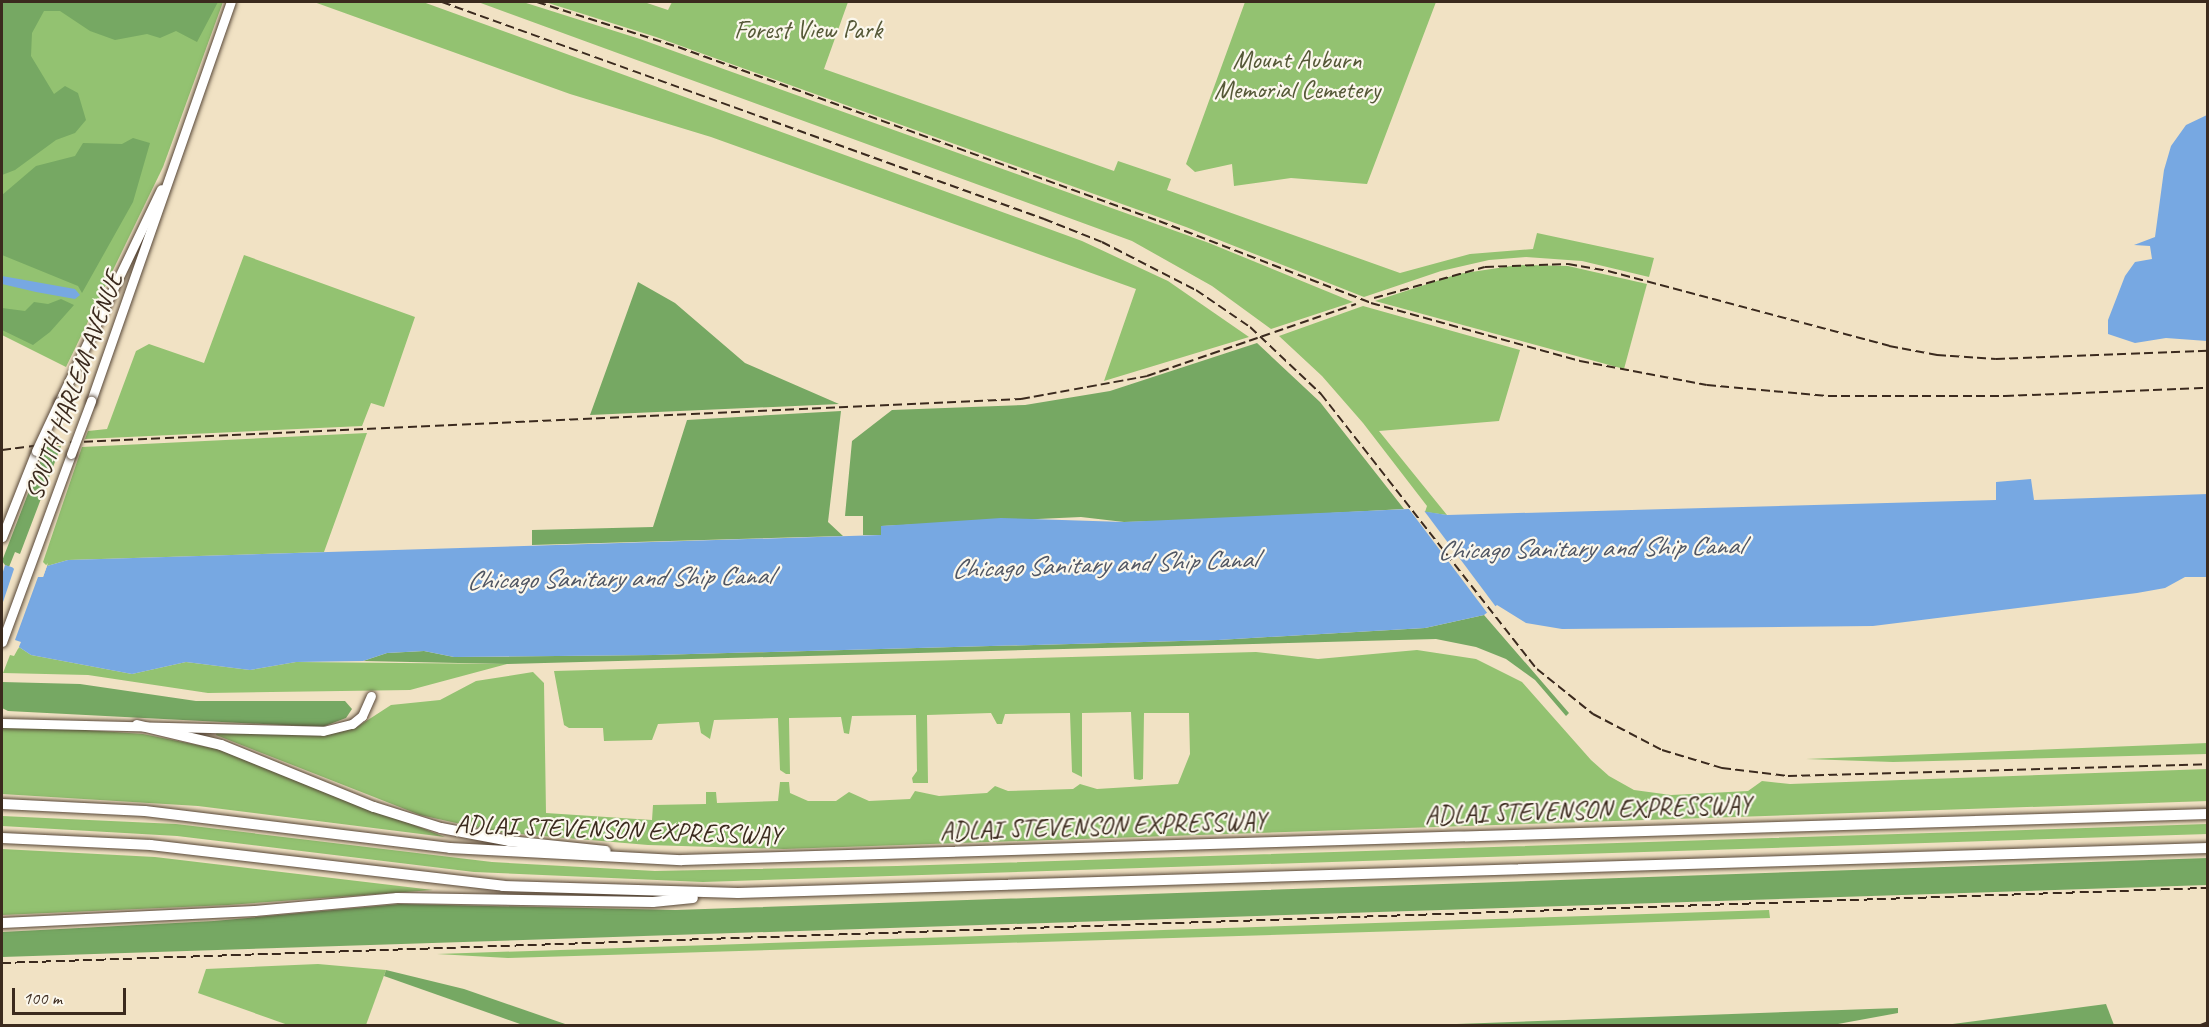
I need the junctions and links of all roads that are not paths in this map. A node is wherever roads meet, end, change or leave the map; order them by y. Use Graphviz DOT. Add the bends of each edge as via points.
graph roads {
  1 [pos="231,2"];
  2 [pos="181,142"];
  3 [pos="2,537"];
  4 [pos="2,642"];
  5 [pos="371,696"];
  6 [pos="2,722"];
  7 [pos="137,725"];
  8 [pos="2,804"];
  9 [pos="2208,814"];
  10 [pos="2,838"];
  11 [pos="2208,848"];
  12 [pos="682,860"];
  13 [pos="738,893"];
  14 [pos="2,924"];
  1 -- 2 [label="main road, SOUTH HARLEM AVENUE"];
  2 -- 3 [label="main road, SOUTH HARLEM AVENUE, bridge" via="58,402"];
  2 -- 4 [label="main road, SOUTH HARLEM AVENUE, bridge"];
  5 -- 7 [label="main road" via="362,716 352,724 323,731"];
  6 -- 7 [label="main road"];
  7 -- 12 [label="highway" via="221,745 374,807 441,828 508,841"];
  8 -- 12 [label="highway, ADLAI STEVENSON EXPRESSWAY" via="156,812 450,848"];
  9 -- 12 [label="highway, ADLAI STEVENSON EXPRESSWAY"];
  10 -- 13 [label="highway" via="152,845 503,886"];
  11 -- 13 [label="highway"];
  13 -- 14 [label="highway" via="653,902 397,898 243,912"];
}
